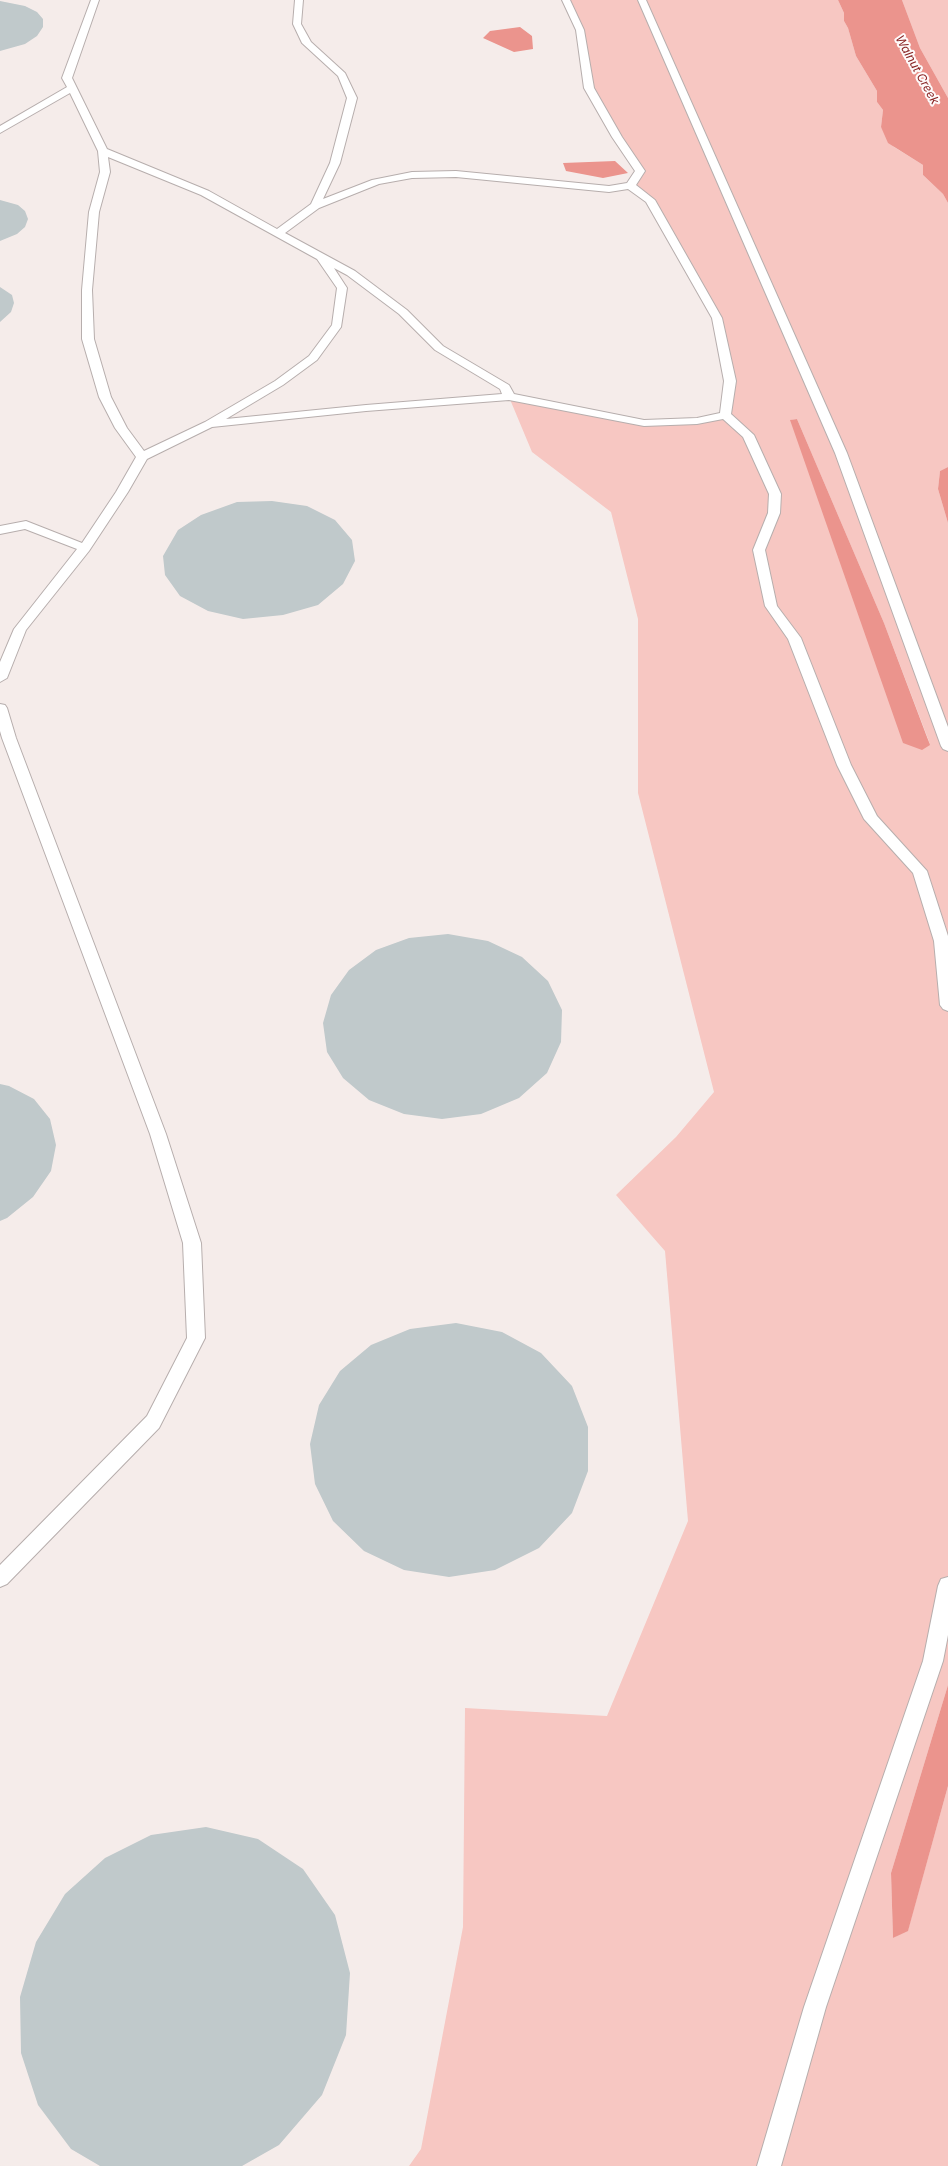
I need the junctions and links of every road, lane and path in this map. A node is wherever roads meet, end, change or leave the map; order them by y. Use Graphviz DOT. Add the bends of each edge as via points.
graph roads {
  1 [pos="95,0"];
  2 [pos="299,0"];
  3 [pos="566,0"];
  4 [pos="642,0"];
  5 [pos="72,88"];
  6 [pos="0,130"];
  7 [pos="103,151"];
  8 [pos="630,186"];
  9 [pos="314,206"];
  10 [pos="278,232"];
  11 [pos="321,257"];
  12 [pos="509,397"];
  13 [pos="725,415"];
  14 [pos="209,424"];
  15 [pos="142,457"];
  16 [pos="0,530"];
  17 [pos="85,548"];
  18 [pos="0,678"];
  19 [pos="0,708"];
  20 [pos="3,726"];
  21 [pos="948,746"];
  22 [pos="948,1004"];
  23 [pos="0,1578"];
  24 [pos="948,1586"];
  25 [pos="769,2166"];
  1 -- 5 [label="lane" via="67,78"];
  2 -- 9 [label="lane" via="297,24 307,42 342,75 352,98 335,163"];
  3 -- 8 [label="lane" via="580,30 589,88 640,171"];
  4 -- 21 [label="lane" via="841,453"];
  5 -- 6 [label="lane"];
  5 -- 7 [label="lane"];
  7 -- 10 [label="lane" via="205,194"];
  7 -- 15 [label="lane" via="105,172 94,212 87,290 88,339 105,397 121,428"];
  8 -- 9 [label="lane" via="609,189 456,174 412,175 376,182"];
  8 -- 13 [label="lane" via="650,200 717,318 730,380"];
  9 -- 10 [label="lane"];
  10 -- 11 [label="lane"];
  11 -- 12 [label="lane" via="351,273 402,312 439,348 505,387"];
  11 -- 14 [label="lane" via="342,288 337,325 313,358 279,383"];
  12 -- 13 [label="lane" via="644,423 697,421"];
  12 -- 14 [label="lane"];
  13 -- 22 [label="lane" via="748,435 775,494 774,513 759,550 772,606 794,638 844,765 871,819 920,871 942,941"];
  14 -- 15 [label="lane"];
  15 -- 17 [label="lane"];
  16 -- 17 [label="lane" via="26,525"];
  17 -- 18 [label="lane" via="20,629"];
  19 -- 20 [label="lane"];
  20 -- 23 [label="lane" via="158,1134 192,1243 196,1338 153,1422"];
  24 -- 25 [label="lane" via="933,1661 815,2007"];
}
